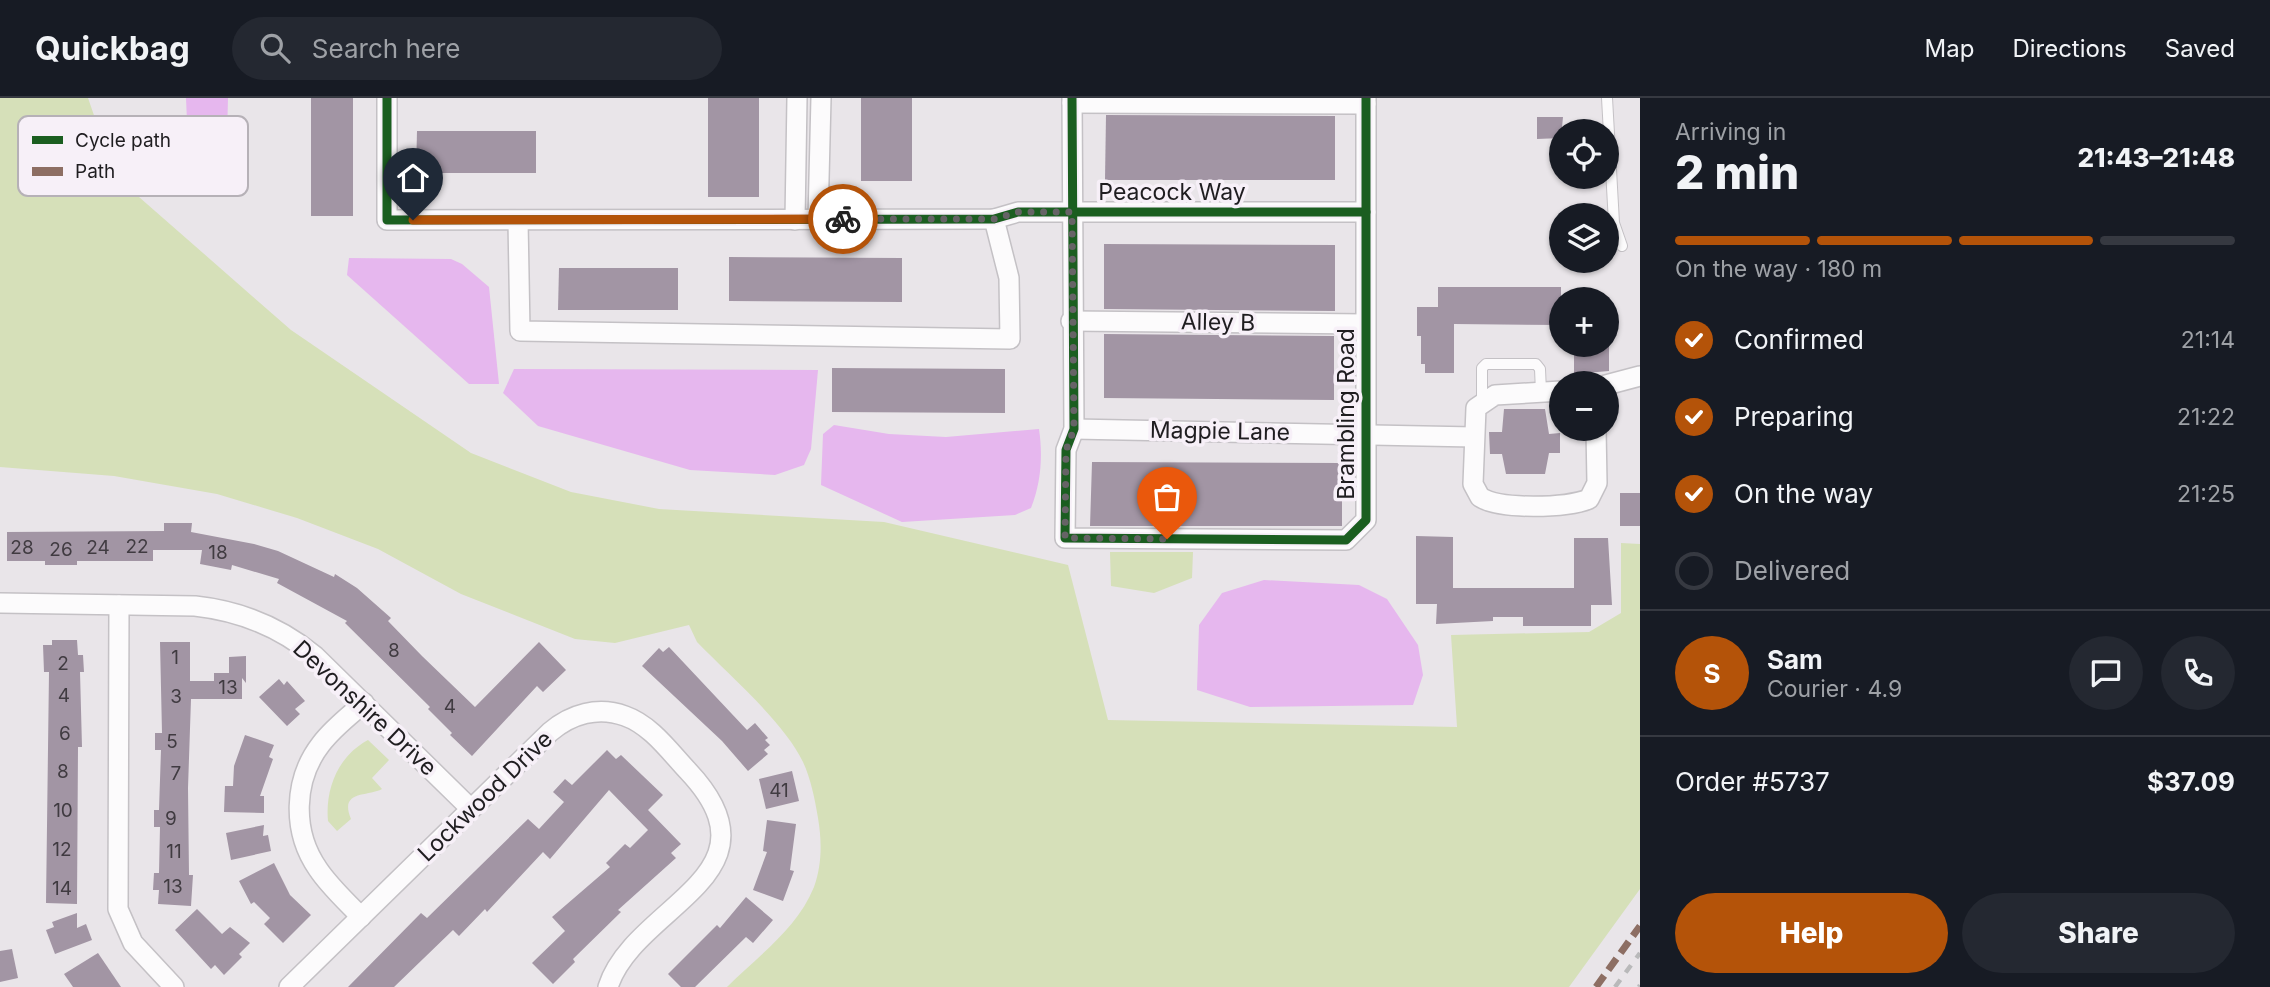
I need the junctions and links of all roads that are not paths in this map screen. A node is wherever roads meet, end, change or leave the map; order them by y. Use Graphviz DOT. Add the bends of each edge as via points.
graph roads {
  1 [pos="387,98"];
  2 [pos="797,98"];
  3 [pos="821,98"];
  4 [pos="1607,98"];
  5 [pos="1072,100"];
  6 [pos="1366,101"];
  7 [pos="1072,212"];
  8 [pos="1366,212"];
  9 [pos="818,219"];
  10 [pos="994,219"];
  11 [pos="795,220"];
  12 [pos="518,221"];
  13 [pos="1622,246"];
  14 [pos="1072,321"];
  15 [pos="1365,324"];
  16 [pos="1640,376"];
  17 [pos="1619,382"];
  18 [pos="1541,392"];
  19 [pos="1549,392"];
  20 [pos="1482,401"];
  21 [pos="1074,429"];
  22 [pos="1367,433"];
  23 [pos="1474,437"];
  24 [pos="1595,441"];
  25 [pos="0,603"];
  26 [pos="119,605"];
  27 [pos="364,703"];
  28 [pos="471,809"];
  29 [pos="361,917"];
  30 [pos="174,987"];
  31 [pos="289,987"];
  32 [pos="608,987"];
  1 -- 12 [label="street, Peacock Way" via="387,220"];
  2 -- 11 [label="street"];
  3 -- 9 [label="street"];
  4 -- 13 [label="lane" via="1614,223"];
  5 -- 6 [label="street"];
  5 -- 7 [label="street"];
  6 -- 8 [label="street, Brambling Road"];
  7 -- 8 [label="street, Peacock Way"];
  7 -- 10 [label="street, Peacock Way" via="1018,212"];
  7 -- 14 [label="street"];
  8 -- 15 [label="street, Brambling Road"];
  9 -- 10 [label="street, Peacock Way"];
  9 -- 11 [label="street, Peacock Way"];
  10 -- 12 [label="street" via="1009,278 1010,338 520,331"];
  11 -- 12 [label="street, Peacock Way"];
  14 -- 15 [label="street, Alley B"];
  14 -- 21 [label="street"];
  15 -- 22 [label="street, Brambling Road"];
  16 -- 17 [label="street"];
  18 -- 19 [label="street"];
  18 -- 20 [label="street" via="1500,394"];
  18 -- 20 [label="lane" via="1540,369 1535,365 1486,364 1482,368"];
  20 -- 23 [label="street" via="1474,411"];
  21 -- 22 [label="street, Magpie Lane"];
  21 -- 22 [label="street, Brambling Road" via="1066,450 1065,538 1346,540 1366,520"];
  22 -- 23 [label="street, Magpie Lane"];
  23 -- 24 [label="street" via="1473,484 1480,497 1500,505 1589,499 1595,489"];
  25 -- 26 [label="street, Devonshire Drive"];
  26 -- 27 [label="street, Devonshire Drive" via="209,607 259,621 305,648"];
  26 -- 30 [label="street" via="118,909 133,943"];
  27 -- 28 [label="street, Devonshire Drive"];
  27 -- 29 [label="street" via="317,750 302,785 299,813 304,841 316,867"];
  28 -- 29 [label="street, Lockwood Drive"];
  28 -- 32 [label="street, Lockwood Drive" via="555,728 596,712 621,714 643,726 705,790 720,824 715,861 702,882 621,961"];
  29 -- 31 [label="street, Lockwood Drive"];
}
